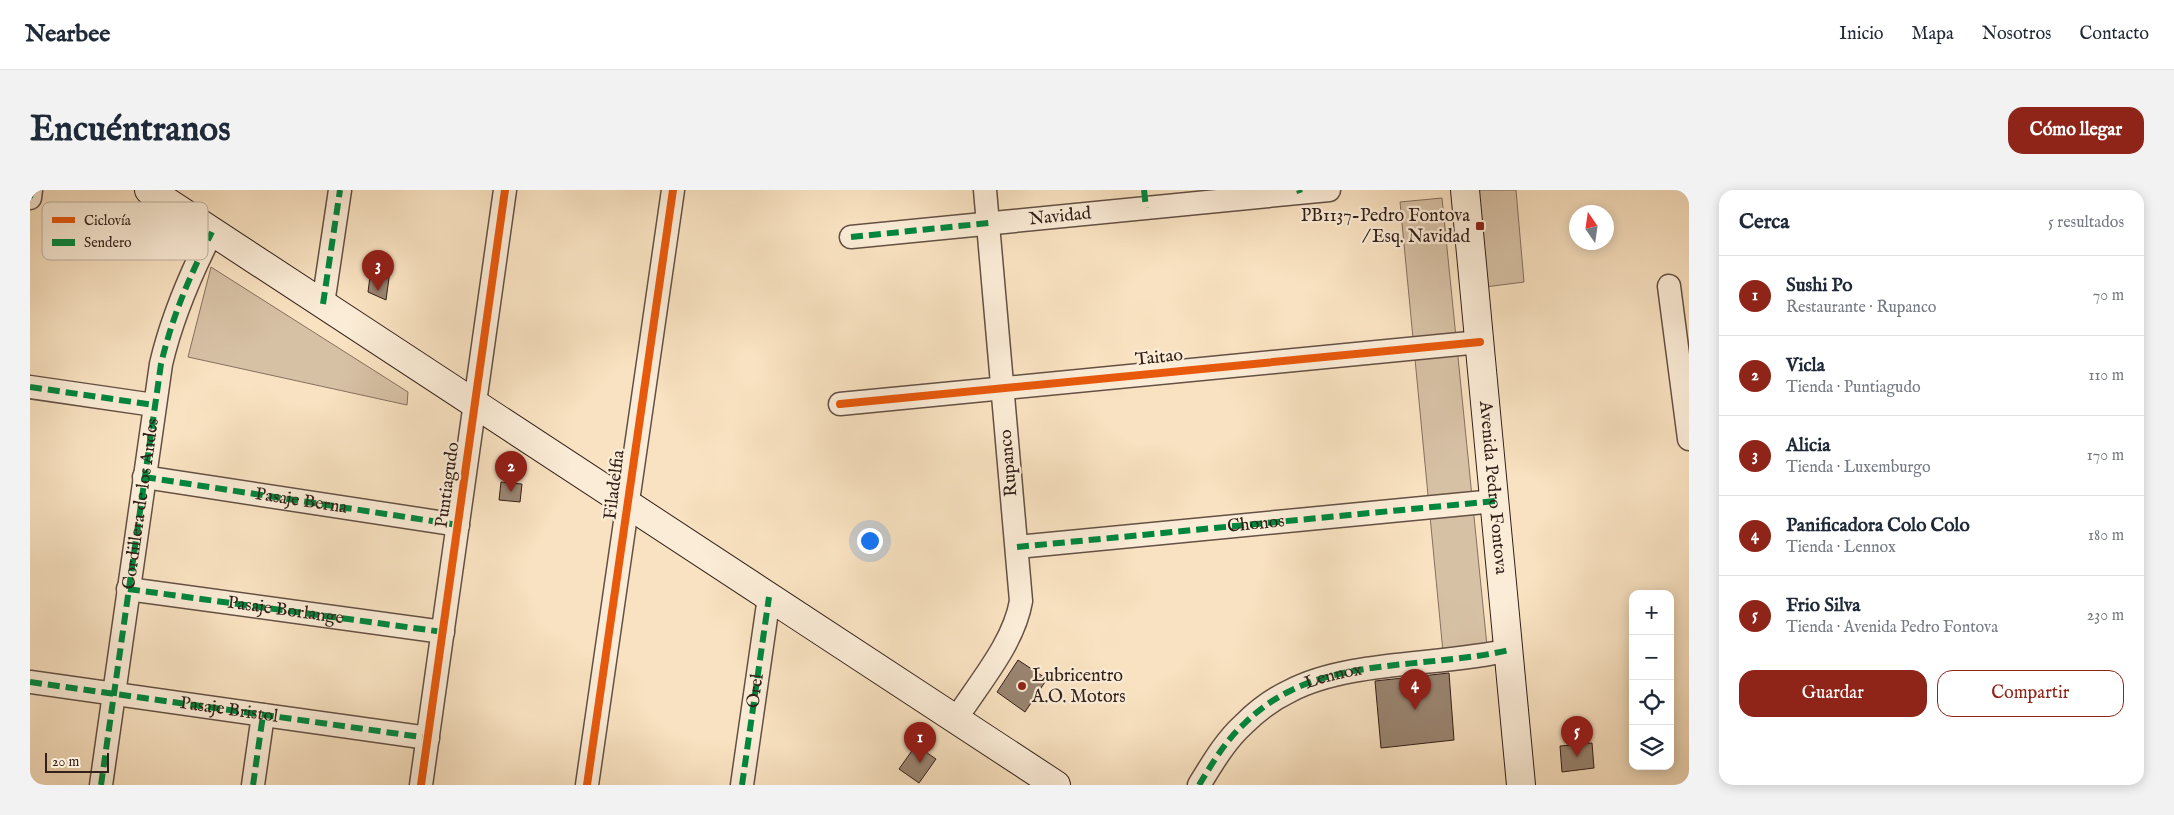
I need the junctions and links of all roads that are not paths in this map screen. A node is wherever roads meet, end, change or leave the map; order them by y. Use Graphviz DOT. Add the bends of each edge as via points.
graph roads {
  1 [pos="31,190"];
  2 [pos="340,190"];
  3 [pos="506,190"];
  4 [pos="673,190"];
  5 [pos="985,190"];
  6 [pos="1330,190"];
  7 [pos="1465,190"];
  8 [pos="1300,191"];
  9 [pos="159,193"];
  10 [pos="30,198"];
  11 [pos="1145,199"];
  12 [pos="171,202"];
  13 [pos="989,223"];
  14 [pos="208,229"];
  15 [pos="212,232"];
  16 [pos="850,236"];
  17 [pos="208,240"];
  18 [pos="198,260"];
  19 [pos="1669,286"];
  20 [pos="323,304"];
  21 [pos="1480,342"];
  22 [pos="30,387"];
  23 [pos="1003,389"];
  24 [pos="1686,396"];
  25 [pos="154,404"];
  26 [pos="475,404"];
  27 [pos="840,404"];
  28 [pos="1689,439"];
  29 [pos="144,477"];
  30 [pos="1495,501"];
  31 [pos="628,504"];
  32 [pos="458,525"];
  33 [pos="1017,547"];
  34 [pos="128,588"];
  35 [pos="769,596"];
  36 [pos="443,632"];
  37 [pos="1509,650"];
  38 [pos="30,682"];
  39 [pos="113,694"];
  40 [pos="263,715"];
  41 [pos="956,719"];
  42 [pos="428,738"];
  43 [pos="100,785"];
  44 [pos="253,785"];
  45 [pos="421,785"];
  46 [pos="588,785"];
  47 [pos="742,785"];
  48 [pos="1056,785"];
  49 [pos="1199,785"];
  50 [pos="1521,785"];
  1 -- 10 [label="street"];
  2 -- 20 [label="street"];
  3 -- 26 [label="street, Puntiagudo"];
  4 -- 31 [label="street, Filadelfia"];
  5 -- 13 [label="street, Rupanco"];
  6 -- 8 [label="street, Navidad"];
  7 -- 21 [label="main road, Avenida Pedro Fontova"];
  8 -- 11 [label="street, Navidad"];
  9 -- 12 [label="main road"];
  11 -- 13 [label="street, Navidad"];
  13 -- 16 [label="street, Navidad"];
  13 -- 23 [label="street, Rupanco"];
  14 -- 15 [label="main road"];
  15 -- 17 [label="street, Cordillera de los Andes"];
  15 -- 20 [label="main road"];
  18 -- 25 [label="street, Cordillera de los Andes" via="170,328"];
  19 -- 24 [label="street"];
  20 -- 26 [label="main road"];
  21 -- 23 [label="street, Taitao"];
  21 -- 30 [label="main road, Avenida Pedro Fontova"];
  22 -- 25 [label="street"];
  23 -- 27 [label="street, Taitao"];
  23 -- 33 [label="street, Rupanco"];
  24 -- 28 [label="street"];
  25 -- 29 [label="street, Cordillera de los Andes"];
  26 -- 31 [label="main road"];
  26 -- 32 [label="street, Puntiagudo"];
  29 -- 32 [label="street, Pasaje Berna"];
  29 -- 34 [label="street, Cordillera de los Andes"];
  30 -- 33 [label="street, Chonos"];
  30 -- 37 [label="main road, Avenida Pedro Fontova"];
  31 -- 35 [label="main road"];
  31 -- 46 [label="street, Filadelfia"];
  32 -- 36 [label="street, Puntiagudo"];
  33 -- 41 [label="street, Rupanco" via="1021,601 1014,628"];
  34 -- 36 [label="street, Pasaje Borlange"];
  34 -- 39 [label="street, Cordillera de los Andes"];
  35 -- 41 [label="main road"];
  35 -- 47 [label="street, Orel"];
  36 -- 42 [label="street, Puntiagudo"];
  37 -- 49 [label="street, Lennox" via="1479,657 1360,670 1314,681 1290,691 1242,725"];
  37 -- 50 [label="main road, Avenida Pedro Fontova"];
  38 -- 39 [label="street, Pasaje Bristol"];
  39 -- 40 [label="street, Pasaje Bristol"];
  39 -- 43 [label="street, Cordillera de los Andes"];
  40 -- 42 [label="street, Pasaje Bristol"];
  40 -- 44 [label="street"];
  41 -- 48 [label="main road"];
  42 -- 45 [label="street, Puntiagudo"];
}
